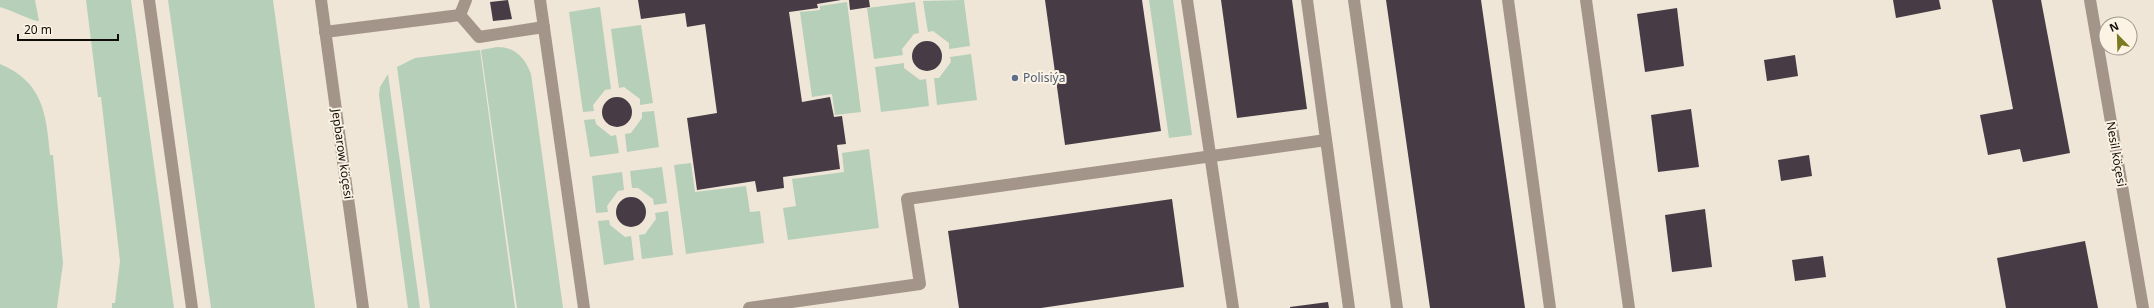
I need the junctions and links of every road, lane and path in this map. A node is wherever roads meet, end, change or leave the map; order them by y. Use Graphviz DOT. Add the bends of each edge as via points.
graph roads {
  1 [pos="149,0"];
  2 [pos="321,0"];
  3 [pos="466,0"];
  4 [pos="540,0"];
  5 [pos="1187,0"];
  6 [pos="1307,0"];
  7 [pos="1354,0"];
  8 [pos="1508,0"];
  9 [pos="1586,0"];
  10 [pos="2090,0"];
  11 [pos="460,16"];
  12 [pos="544,27"];
  13 [pos="325,32"];
  14 [pos="1326,140"];
  15 [pos="1211,156"];
  16 [pos="192,308"];
  17 [pos="363,308"];
  18 [pos="584,308"];
  19 [pos="749,308"];
  20 [pos="1233,308"];
  21 [pos="1349,308"];
  22 [pos="1397,308"];
  23 [pos="1550,308"];
  24 [pos="1628,308"];
  25 [pos="2143,308"];
  1 -- 16 [label="street"];
  2 -- 13 [label="street, Jepbarow köçesi"];
  3 -- 11 [label="street"];
  4 -- 12 [label="street"];
  5 -- 15 [label="street"];
  6 -- 14 [label="street"];
  7 -- 22 [label="street"];
  8 -- 23 [label="street"];
  9 -- 24 [label="street"];
  10 -- 25 [label="street, Nesil köçesi"];
  11 -- 12 [label="street" via="479,37"];
  11 -- 13 [label="street"];
  12 -- 18 [label="street"];
  13 -- 17 [label="street, Jepbarow köçesi"];
  14 -- 15 [label="street"];
  14 -- 21 [label="street"];
  15 -- 19 [label="street" via="907,199 920,284"];
  15 -- 20 [label="street"];
}
